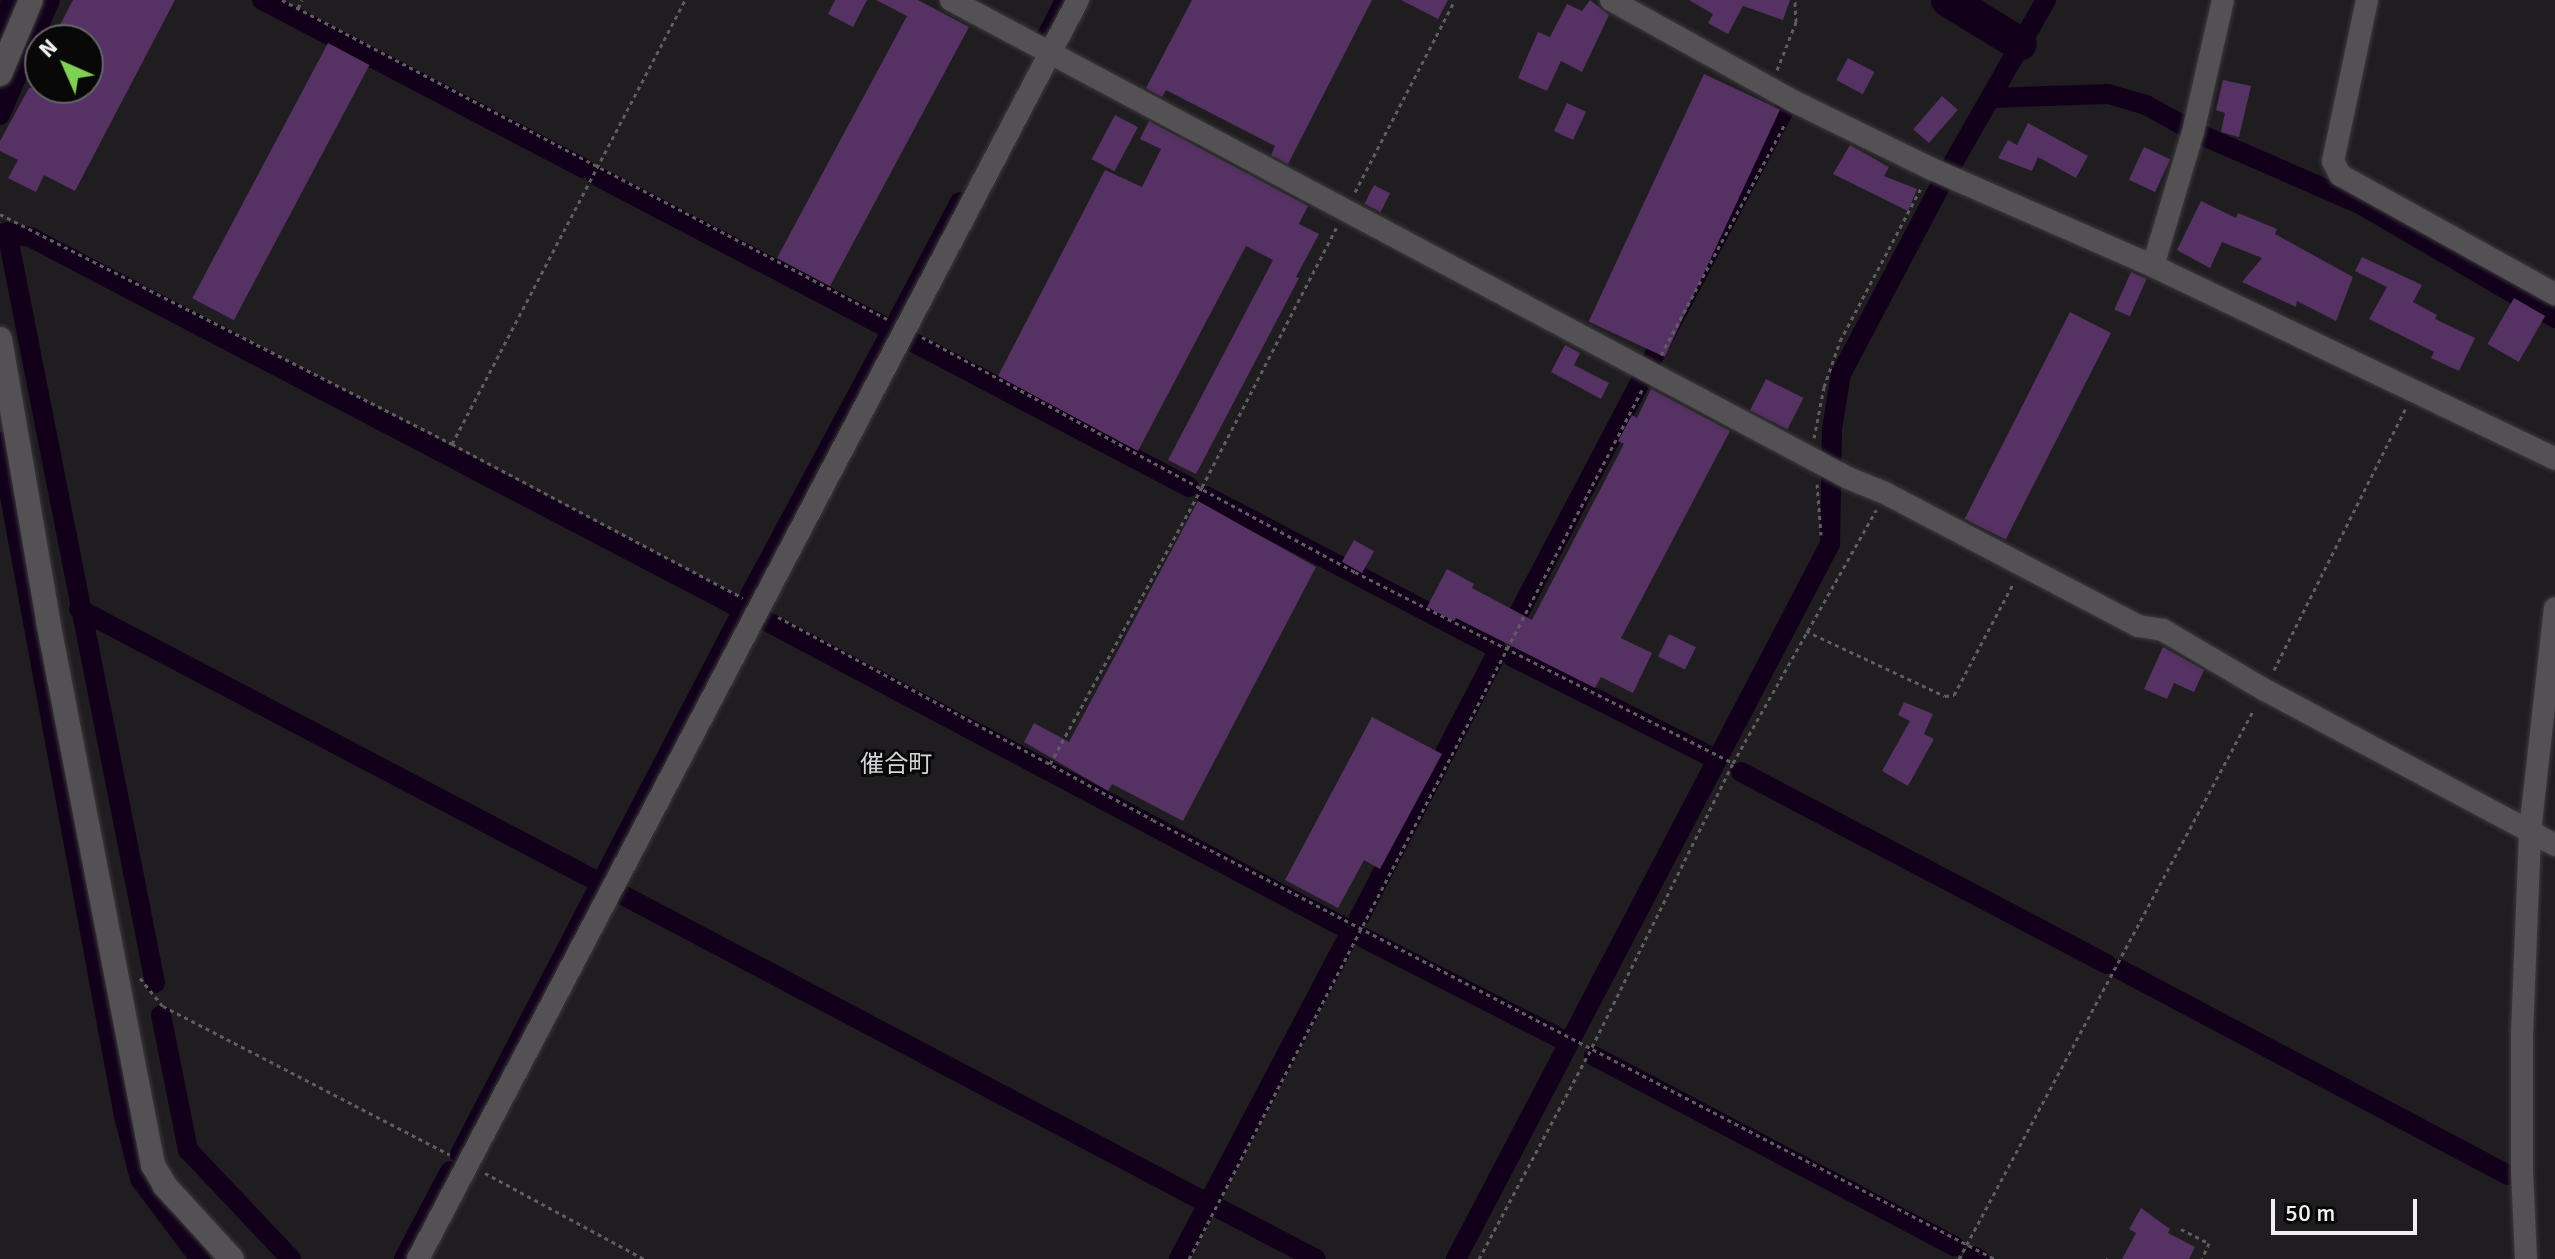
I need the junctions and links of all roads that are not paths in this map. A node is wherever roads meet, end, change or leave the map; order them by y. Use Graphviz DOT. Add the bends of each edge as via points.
graph roads {
  1 [pos="31,0"];
  2 [pos="951,0"];
  3 [pos="1078,0"];
  4 [pos="1611,0"];
  5 [pos="2223,0"];
  6 [pos="2367,0"];
  7 [pos="1052,54"];
  8 [pos="0,74"];
  9 [pos="2153,266"];
  10 [pos="2555,294"];
  11 [pos="0,339"];
  12 [pos="2555,459"];
  13 [pos="2555,608"];
  14 [pos="2530,831"];
  15 [pos="2555,845"];
  16 [pos="232,1259"];
  17 [pos="418,1259"];
  18 [pos="2526,1259"];
  1 -- 8 [label="street"];
  2 -- 7 [label="street"];
  3 -- 7 [label="street"];
  4 -- 9 [label="street" via="1797,103"];
  5 -- 9 [label="street" via="2193,132"];
  6 -- 10 [label="street" via="2333,161 2340,175"];
  7 -- 14 [label="street" via="1848,478 2138,626 2163,630"];
  7 -- 17 [label="street"];
  9 -- 12 [label="street"];
  11 -- 16 [label="street" via="48,621 153,1165 165,1186"];
  13 -- 14 [label="street"];
  14 -- 15 [label="street"];
  14 -- 18 [label="street" via="2522,1033"];
}
